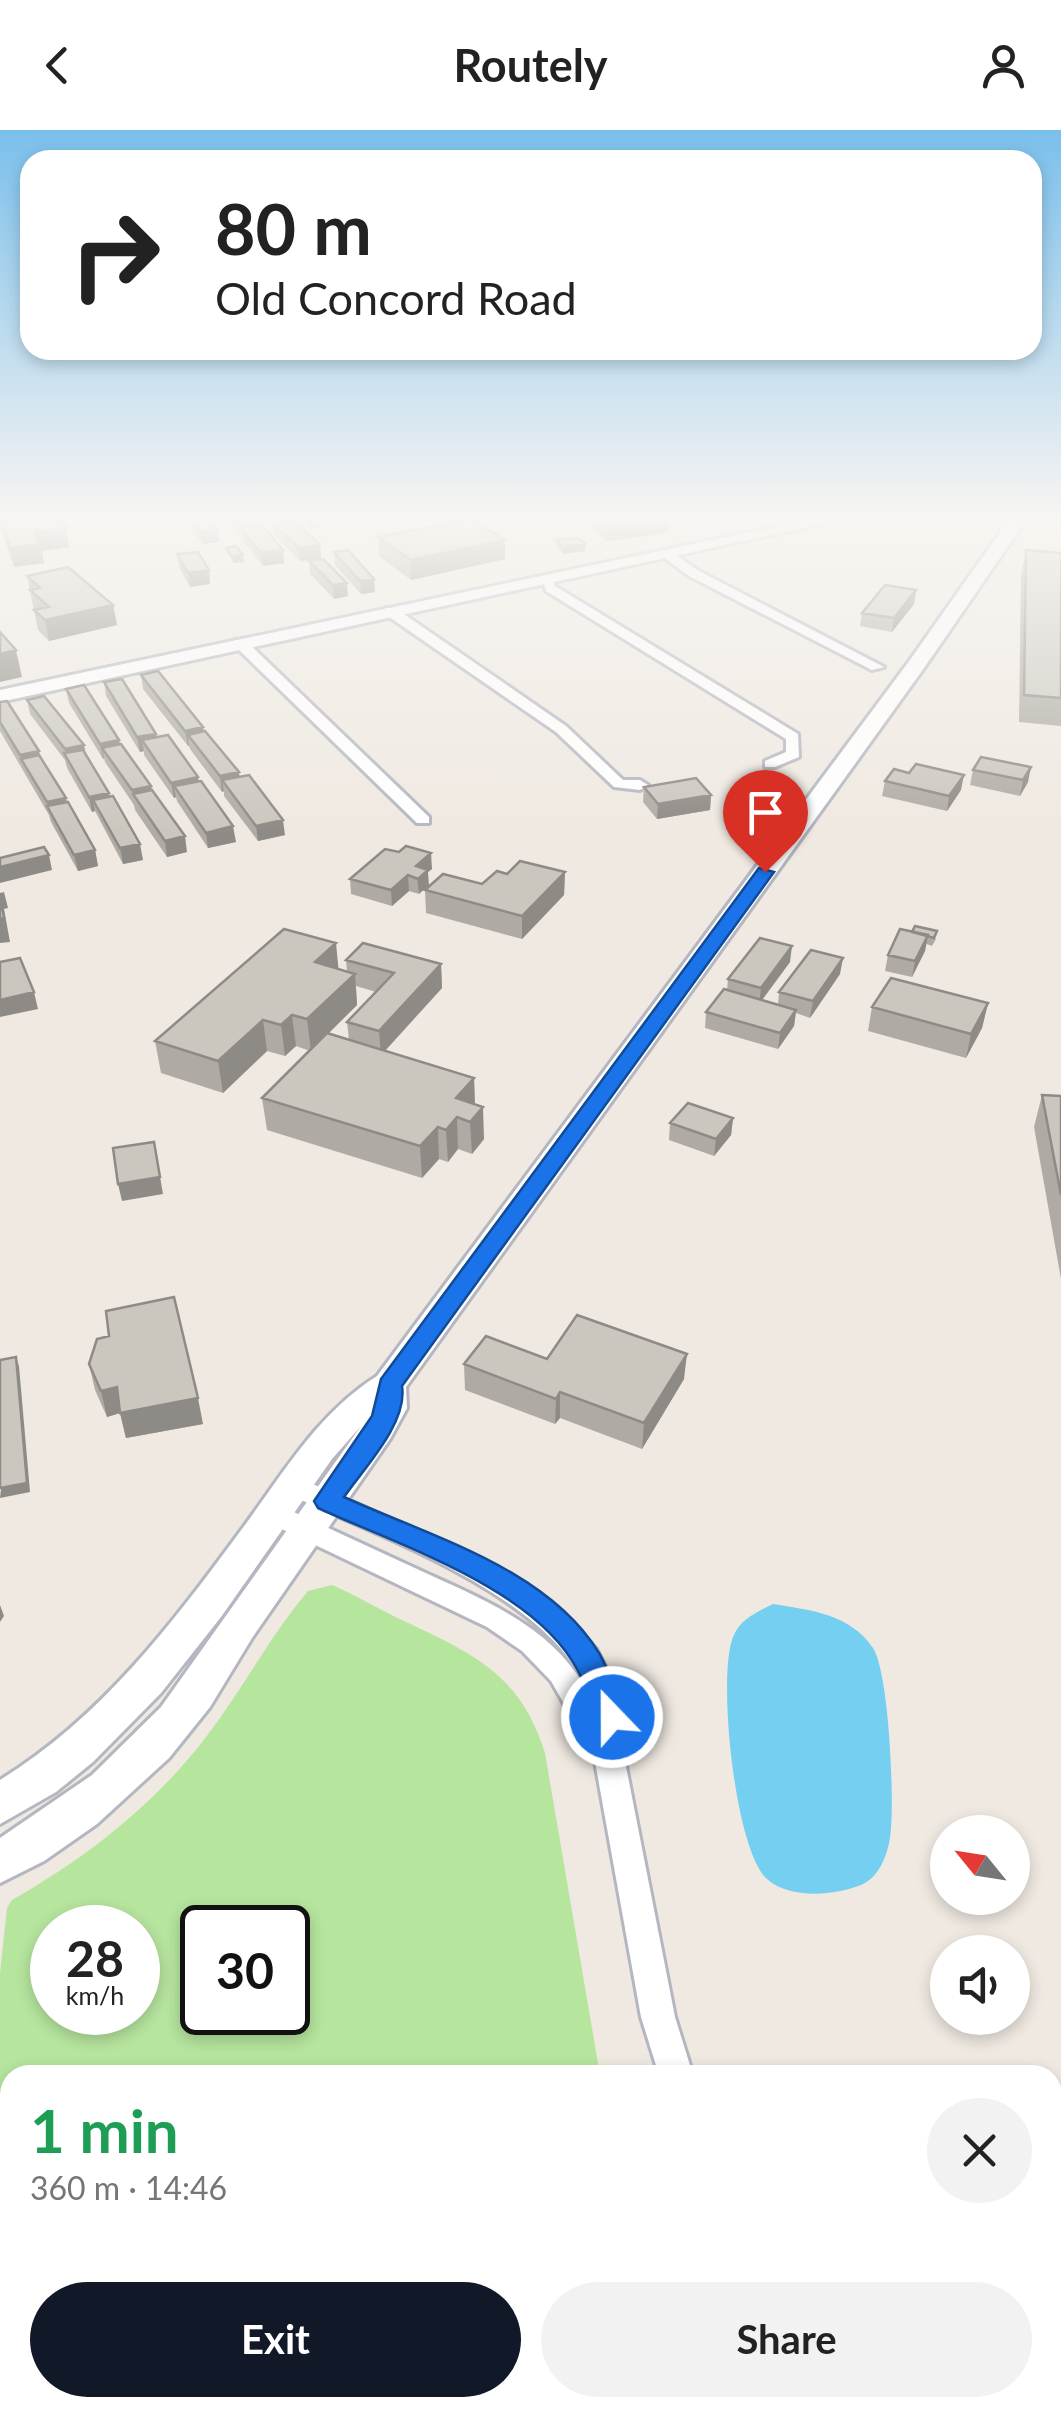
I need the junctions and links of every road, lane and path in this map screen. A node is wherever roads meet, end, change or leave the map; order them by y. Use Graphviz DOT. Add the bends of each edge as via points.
graph roads {
  1 [pos="344,621"];
  2 [pos="404,621"];
  3 [pos="603,621"];
  4 [pos="786,621"];
  5 [pos="947,621"];
  6 [pos="240,643"];
  7 [pos="876,667"];
  8 [pos="0,696"];
  9 [pos="770,764"];
  10 [pos="640,785"];
  11 [pos="423,820"];
  12 [pos="301,1507"];
  13 [pos="0,1804"];
  14 [pos="0,1862"];
  15 [pos="673,2065"];
  1 -- 6 [label="street"];
  2 -- 10 [label="street" via="561,729 618,784"];
  3 -- 9 [label="street" via="793,737 794,754"];
  4 -- 7 [label="street"];
  5 -- 12 [label="street" via="389,1385 348,1416"];
  6 -- 8 [label="street"];
  6 -- 11 [label="street"];
  12 -- 13 [label="street" via="76,1754"];
  12 -- 14 [label="street" via="242,1620 156,1742 60,1826"];
  12 -- 15 [label="street" via="519,1632 562,1673 608,1751"];
}
